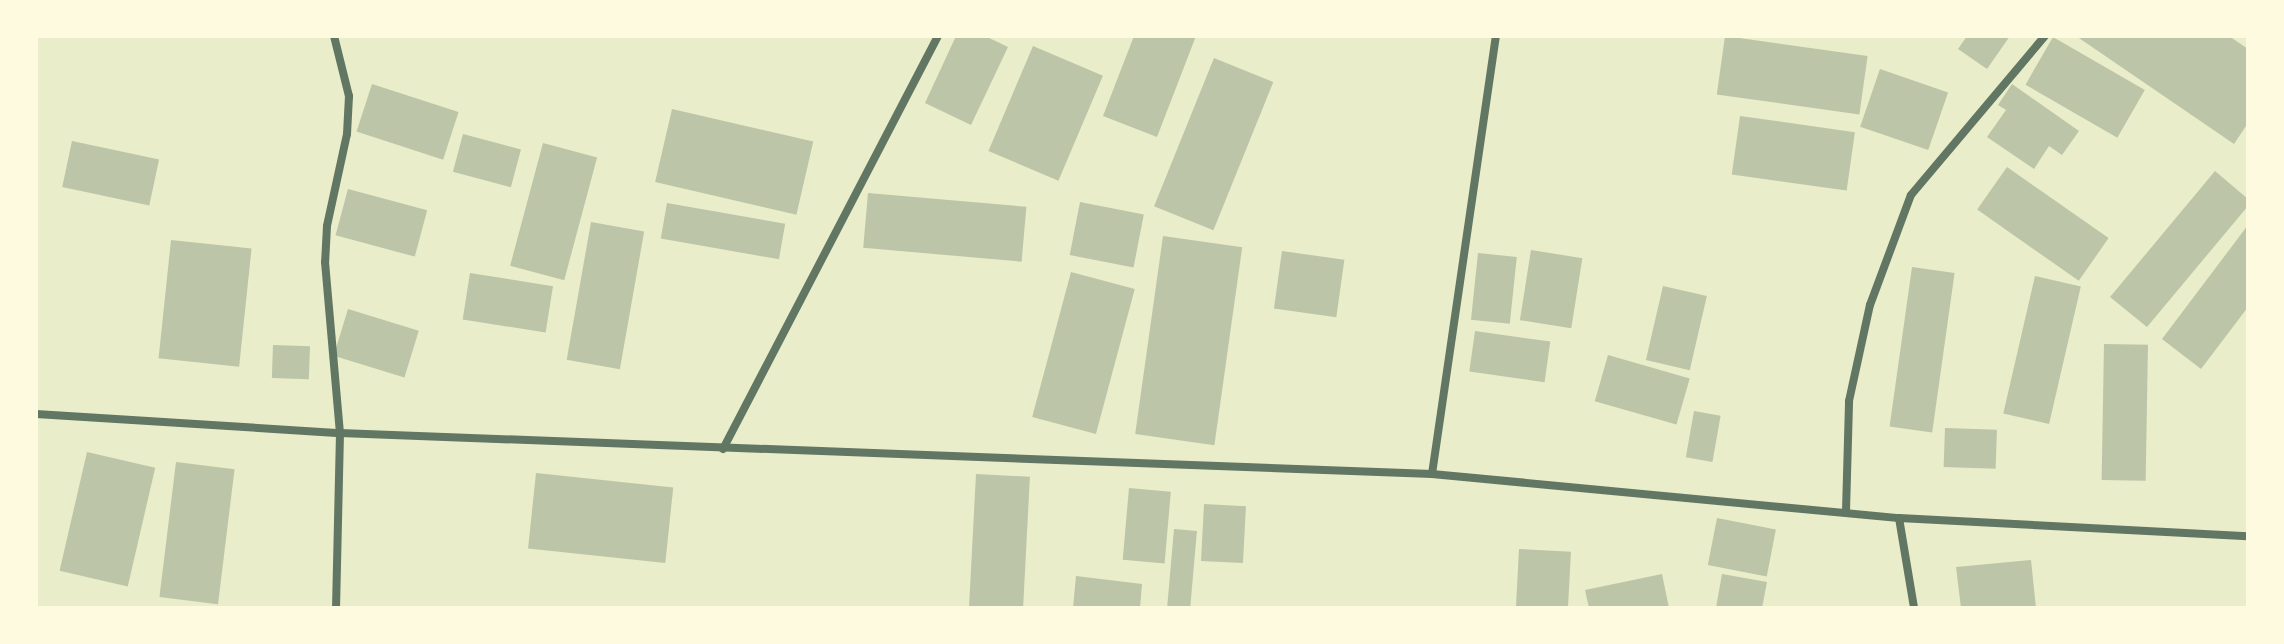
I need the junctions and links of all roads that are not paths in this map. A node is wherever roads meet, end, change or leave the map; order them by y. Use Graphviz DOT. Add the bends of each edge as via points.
graph roads {
  1 [pos="334,36"];
  2 [pos="938,36"];
  3 [pos="1496,36"];
  4 [pos="2045,36"];
  5 [pos="36,414"];
  6 [pos="340,433"];
  7 [pos="723,449"];
  8 [pos="1432,474"];
  9 [pos="1846,511"];
  10 [pos="1899,518"];
  11 [pos="2248,536"];
  12 [pos="336,608"];
  13 [pos="1914,608"];
  1 -- 6 [label="street" via="349,96 325,262"];
  2 -- 7 [label="street"];
  3 -- 8 [label="street"];
  4 -- 9 [label="street" via="1911,195 1870,305 1849,401"];
  5 -- 6 [label="street"];
  6 -- 7 [label="street"];
  6 -- 12 [label="street"];
  7 -- 8 [label="street"];
  8 -- 9 [label="street"];
  9 -- 10 [label="street"];
  10 -- 11 [label="street"];
  10 -- 13 [label="street"];
}
